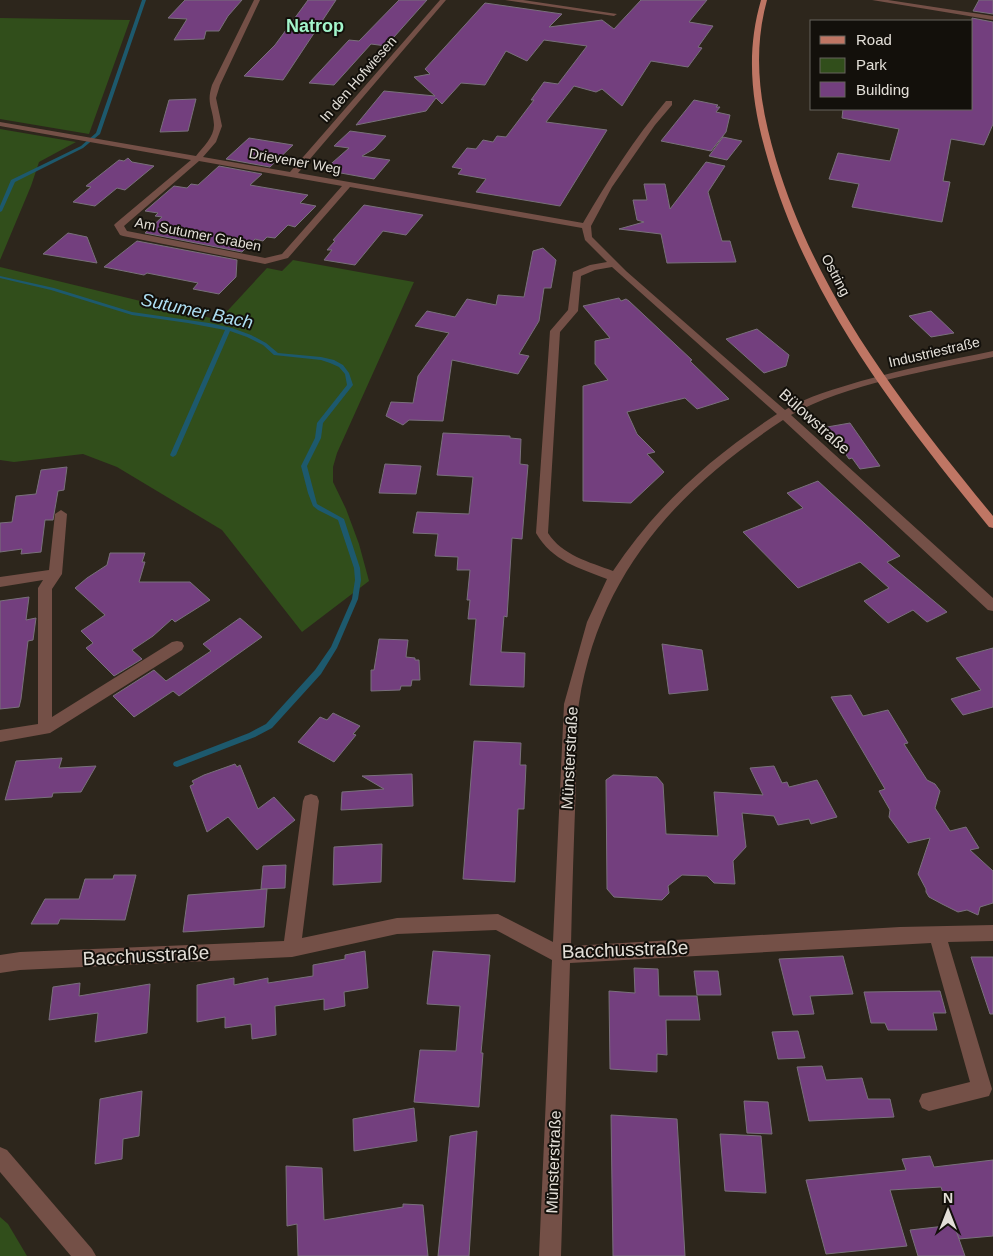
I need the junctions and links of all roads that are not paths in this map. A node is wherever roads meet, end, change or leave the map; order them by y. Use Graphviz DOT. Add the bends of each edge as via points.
graph roads {
  1 [pos="256,0"];
  2 [pos="443,0"];
  3 [pos="508,0"];
  4 [pos="764,0"];
  5 [pos="875,0"];
  6 [pos="917,3"];
  7 [pos="614,14"];
  8 [pos="993,18"];
  9 [pos="670,102"];
  10 [pos="0,124"];
  11 [pos="198,158"];
  12 [pos="292,175"];
  13 [pos="348,184"];
  14 [pos="586,226"];
  15 [pos="613,264"];
  16 [pos="993,354"];
  17 [pos="881,380"];
  18 [pos="784,414"];
  19 [pos="61,514"];
  20 [pos="993,524"];
  21 [pos="55,574"];
  22 [pos="615,577"];
  23 [pos="0,582"];
  24 [pos="993,606"];
  25 [pos="177,646"];
  26 [pos="45,729"];
  27 [pos="0,736"];
  28 [pos="311,801"];
  29 [pos="993,932"];
  30 [pos="937,934"];
  31 [pos="292,949"];
  32 [pos="560,955"];
  33 [pos="0,964"];
  34 [pos="929,1101"];
  35 [pos="0,1157"];
  36 [pos="85,1256"];
  37 [pos="550,1256"];
  1 -- 11 [label="street" via="216,85 212,98 218,126 212,142"];
  2 -- 12 [label="street, In den Hofwiesen"];
  3 -- 7 [label="street"];
  4 -- 17 [label="main road, Ostring" via="758,24 754,71 761,125 781,191 822,282"];
  5 -- 6 [label="street"];
  6 -- 8 [label="street"];
  9 -- 14 [label="street" via="608,187"];
  10 -- 11 [label="street, Drievener Weg"];
  11 -- 12 [label="street, Drievener Weg"];
  11 -- 13 [label="street, Am Sutumer Graben" via="119,225 123,233 265,261 284,256"];
  12 -- 13 [label="street, Drievener Weg"];
  13 -- 14 [label="street, Drievener Weg"];
  14 -- 15 [label="street, Bülowstraße" via="588,238"];
  15 -- 18 [label="street, Bülowstraße"];
  15 -- 22 [label="street" via="576,274 573,311 555,331 542,533 547,543 564,556"];
  16 -- 17 [label="street, Industriestraße"];
  17 -- 18 [label="street, Münsterstraße" via="812,400"];
  17 -- 20 [label="main road, Ostring"];
  18 -- 22 [label="street, Münsterstraße" via="737,445 682,492"];
  18 -- 24 [label="street, Bülowstraße"];
  19 -- 21 [label="street"];
  21 -- 23 [label="street"];
  21 -- 26 [label="street" via="45,588"];
  22 -- 32 [label="street, Münsterstraße" via="588,634 571,704"];
  25 -- 26 [label="street"];
  26 -- 27 [label="street"];
  28 -- 31 [label="street"];
  29 -- 30 [label="street, Bacchusstraße"];
  30 -- 32 [label="street, Bacchusstraße"];
  30 -- 34 [label="street" via="982,1089"];
  31 -- 32 [label="street, Bacchusstraße" via="397,926 498,922"];
  31 -- 33 [label="street, Bacchusstraße"];
  32 -- 37 [label="street, Münsterstraße"];
  35 -- 36 [label="street"];
}
